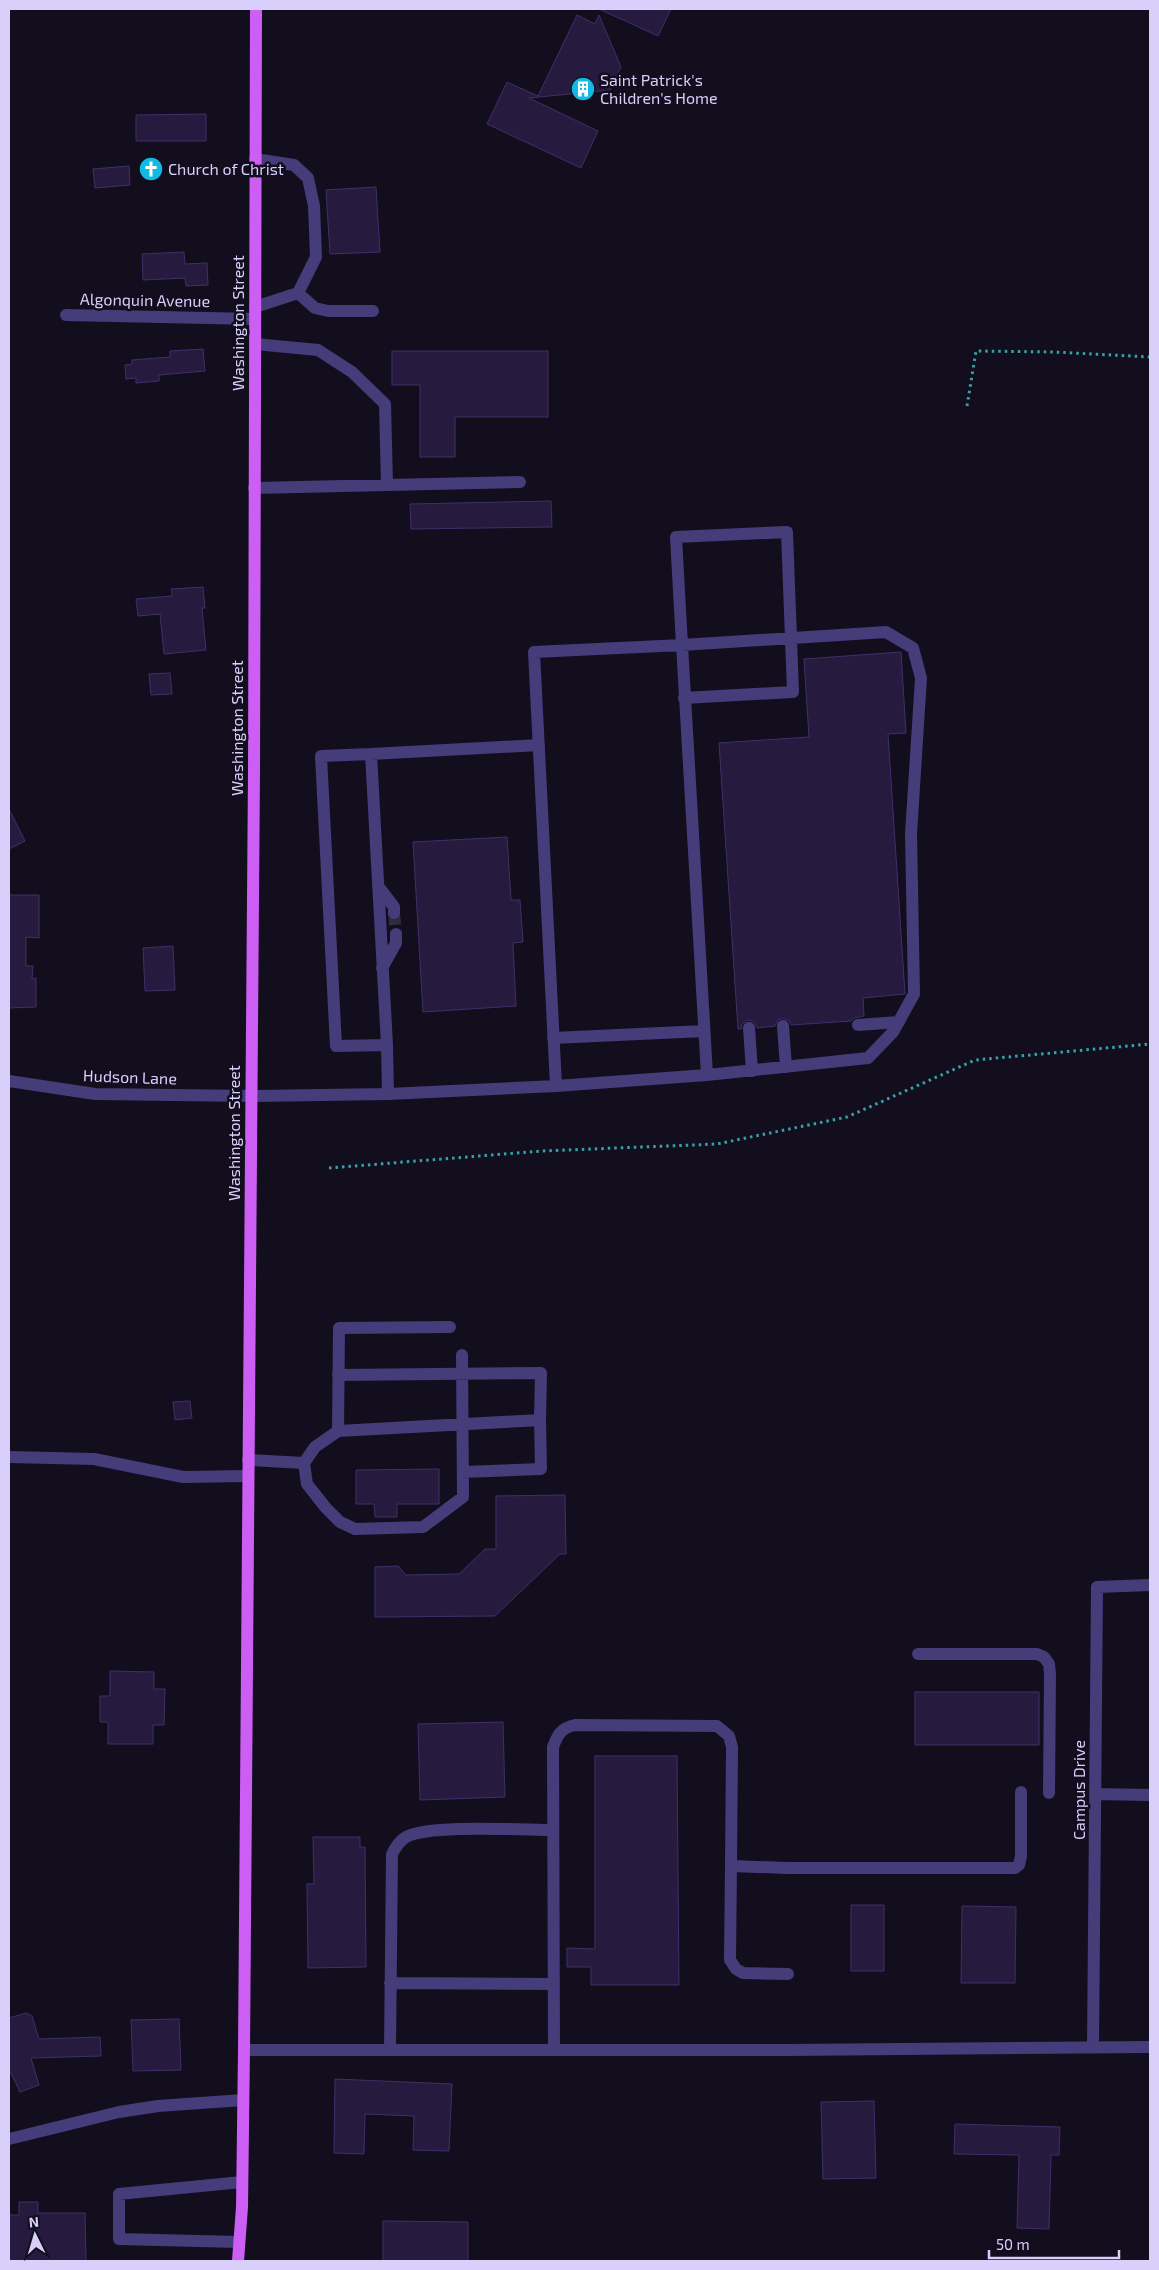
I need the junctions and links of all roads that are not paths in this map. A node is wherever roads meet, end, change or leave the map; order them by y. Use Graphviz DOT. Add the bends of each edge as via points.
graph roads {
  1 [pos="256,9"];
  2 [pos="255,159"];
  3 [pos="298,293"];
  4 [pos="373,311"];
  5 [pos="255,313"];
  6 [pos="66,315"];
  7 [pos="254,344"];
  8 [pos="520,482"];
  9 [pos="387,485"];
  10 [pos="254,488"];
  11 [pos="792,637"];
  12 [pos="682,645"];
  13 [pos="684,698"];
  14 [pos="539,745"];
  15 [pos="371,754"];
  16 [pos="378,885"];
  17 [pos="394,913"];
  18 [pos="396,934"];
  19 [pos="382,968"];
  20 [pos="899,1022"];
  21 [pos="858,1025"];
  22 [pos="783,1026"];
  23 [pos="749,1028"];
  24 [pos="704,1031"];
  25 [pos="553,1038"];
  26 [pos="387,1045"];
  27 [pos="786,1067"];
  28 [pos="752,1071"];
  29 [pos="707,1076"];
  30 [pos="9,1081"];
  31 [pos="556,1086"];
  32 [pos="388,1094"];
  33 [pos="251,1096"];
  34 [pos="450,1326"];
  35 [pos="462,1355"];
  36 [pos="462,1374"];
  37 [pos="338,1375"];
  38 [pos="540,1420"];
  39 [pos="462,1425"];
  40 [pos="338,1431"];
  41 [pos="248,1454"];
  42 [pos="9,1457"];
  43 [pos="304,1464"];
  44 [pos="463,1472"];
  45 [pos="248,1476"];
  46 [pos="1150,1585"];
  47 [pos="918,1654"];
  48 [pos="1022,1792"];
  49 [pos="1049,1792"];
  50 [pos="1095,1794"];
  51 [pos="1150,1795"];
  52 [pos="553,1830"];
  53 [pos="731,1866"];
  54 [pos="788,1974"];
  55 [pos="390,1983"];
  56 [pos="554,1984"];
  57 [pos="1093,2047"];
  58 [pos="1150,2047"];
  59 [pos="244,2050"];
  60 [pos="390,2050"];
  61 [pos="554,2050"];
  62 [pos="243,2100"];
  63 [pos="9,2139"];
  64 [pos="242,2182"];
  65 [pos="239,2242"];
  66 [pos="238,2261"];
  1 -- 2 [label="main road, Washington Street"];
  2 -- 3 [label="street" via="294,165 308,178 314,206 316,257"];
  2 -- 5 [label="main road, Washington Street"];
  3 -- 4 [label="street" via="315,308"];
  3 -- 5 [label="street"];
  5 -- 6 [label="street, Algonquin Avenue"];
  5 -- 7 [label="main road, Washington Street"];
  7 -- 9 [label="street" via="318,350 352,372 385,404"];
  7 -- 10 [label="main road, Washington Street"];
  8 -- 9 [label="street"];
  9 -- 10 [label="street"];
  10 -- 33 [label="main road, Washington Street"];
  11 -- 12 [label="street, Hudson Lane"];
  11 -- 12 [label="street" via="787,532 676,538"];
  11 -- 13 [label="street" via="793,692"];
  11 -- 20 [label="street, Hudson Lane" via="886,632 913,648 921,678 911,834 914,994"];
  12 -- 13 [label="street"];
  12 -- 14 [label="street, Hudson Lane" via="534,652"];
  13 -- 24 [label="street"];
  14 -- 15 [label="street"];
  14 -- 25 [label="street"];
  15 -- 16 [label="street"];
  15 -- 26 [label="street" via="321,756 336,1046"];
  16 -- 17 [label="street" via="394,907"];
  16 -- 19 [label="street"];
  18 -- 19 [label="street" via="396,944"];
  19 -- 26 [label="street"];
  20 -- 21 [label="street"];
  20 -- 27 [label="street, Hudson Lane" via="868,1058"];
  22 -- 27 [label="street"];
  23 -- 28 [label="street"];
  24 -- 25 [label="street"];
  24 -- 29 [label="street"];
  25 -- 31 [label="street"];
  26 -- 32 [label="street"];
  27 -- 28 [label="street, Hudson Lane"];
  28 -- 29 [label="street, Hudson Lane"];
  29 -- 31 [label="street, Hudson Lane"];
  30 -- 33 [label="street, Hudson Lane" via="95,1094"];
  31 -- 32 [label="street, Hudson Lane"];
  32 -- 33 [label="street, Hudson Lane"];
  33 -- 41 [label="main road, Washington Street"];
  34 -- 37 [label="street" via="339,1328"];
  35 -- 36 [label="street"];
  36 -- 37 [label="street"];
  36 -- 38 [label="street" via="540,1373"];
  36 -- 39 [label="street"];
  37 -- 40 [label="street"];
  38 -- 39 [label="street"];
  38 -- 44 [label="street" via="541,1469"];
  39 -- 40 [label="street"];
  39 -- 44 [label="street"];
  40 -- 43 [label="street" via="315,1447"];
  41 -- 43 [label="street"];
  41 -- 45 [label="main road, Washington Street"];
  42 -- 45 [label="street" via="94,1459 183,1477"];
  43 -- 44 [label="street" via="311,1490 340,1522 355,1529 423,1527 463,1497"];
  45 -- 59 [label="main road, Washington Street"];
  46 -- 50 [label="street, Campus Drive" via="1097,1587"];
  47 -- 49 [label="street" via="1037,1654 1044,1657 1050,1674"];
  48 -- 53 [label="street" via="1021,1856 1020,1865 1015,1868"];
  50 -- 51 [label="street"];
  50 -- 57 [label="street, Campus Drive"];
  52 -- 53 [label="street" via="553,1747 557,1735 564,1728 575,1725 717,1726 729,1736 732,1747"];
  52 -- 55 [label="street" via="432,1830 407,1836 398,1843 392,1854"];
  52 -- 56 [label="street"];
  53 -- 54 [label="street" via="730,1960 743,1973"];
  55 -- 56 [label="street"];
  55 -- 60 [label="street"];
  56 -- 61 [label="street"];
  57 -- 58 [label="street"];
  57 -- 61 [label="street"];
  59 -- 60 [label="street"];
  59 -- 62 [label="main road, Washington Street"];
  60 -- 61 [label="street"];
  62 -- 63 [label="street" via="119,2112"];
  62 -- 64 [label="main road, Washington Street"];
  64 -- 65 [label="main road, Washington Street"];
  64 -- 65 [label="street" via="119,2194 119,2239"];
  65 -- 66 [label="main road, Washington Street"];
}
